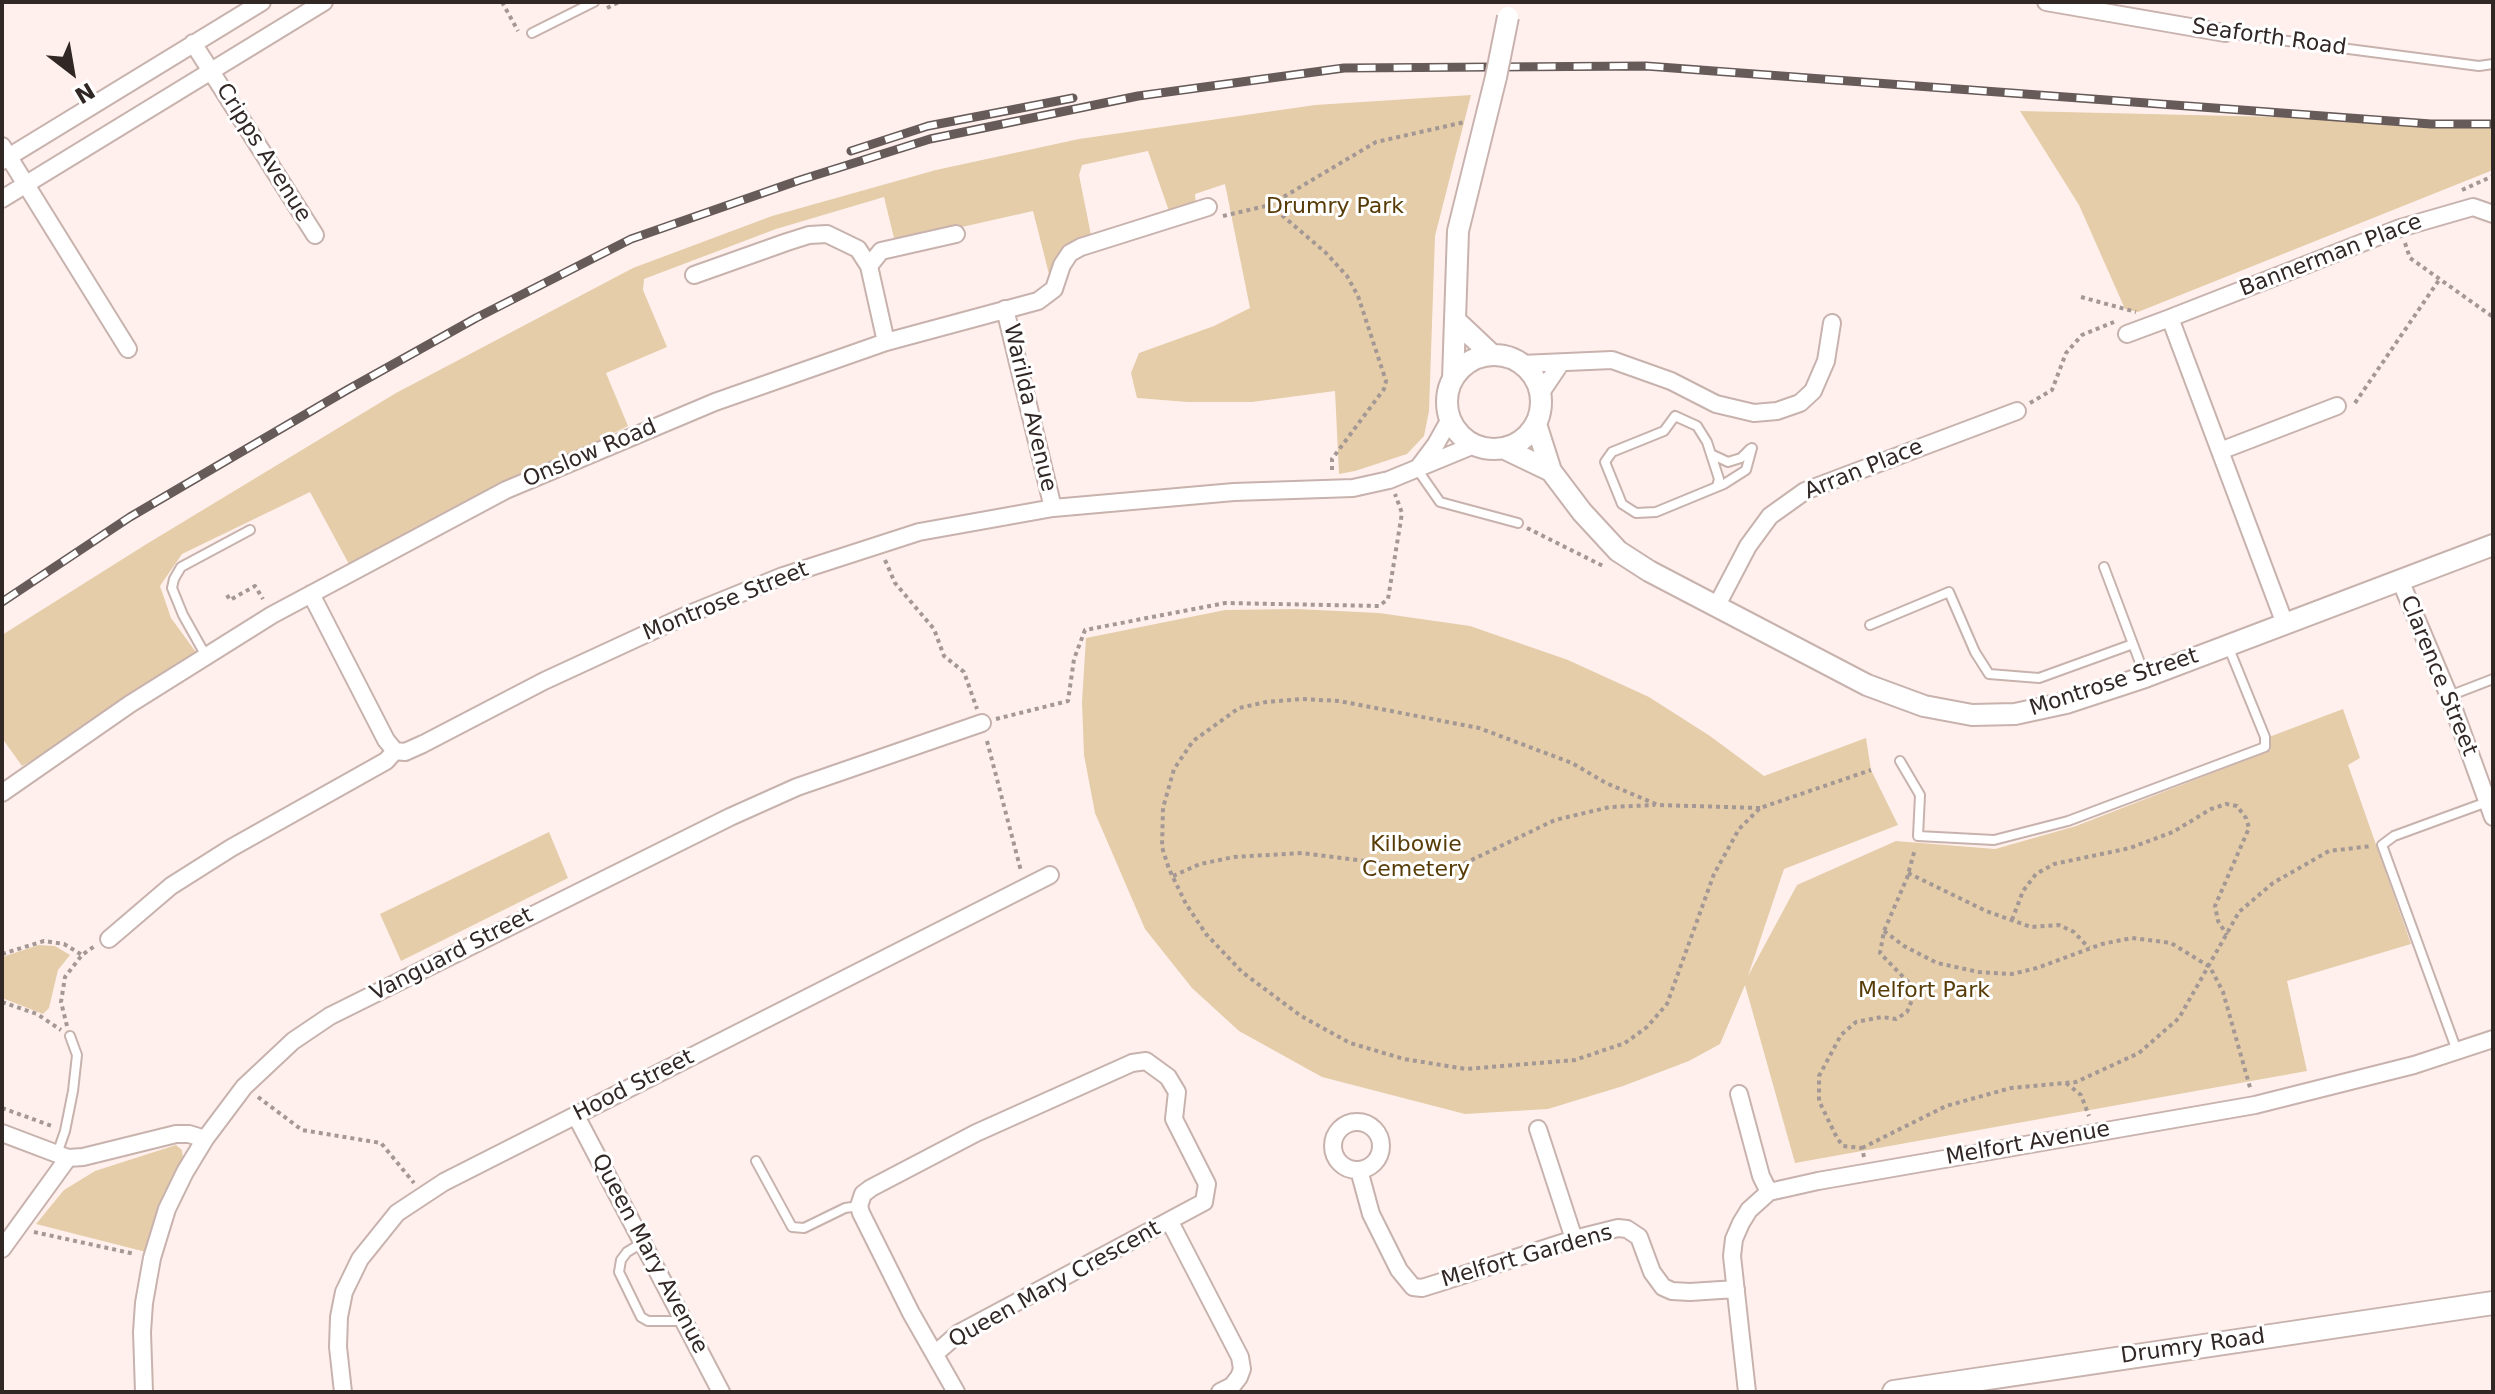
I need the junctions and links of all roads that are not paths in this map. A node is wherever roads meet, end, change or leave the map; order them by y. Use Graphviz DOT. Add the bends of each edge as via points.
graph roads {
  1 [pos="262,2"];
  2 [pos="324,2"];
  3 [pos="594,2"];
  4 [pos="2046,2"];
  5 [pos="1509,10"];
  6 [pos="532,33"];
  7 [pos="2225,33"];
  8 [pos="193,43"];
  9 [pos="2493,64"];
  10 [pos="211,70"];
  11 [pos="4,155"];
  12 [pos="25,185"];
  13 [pos="2,199"];
  14 [pos="1208,207"];
  15 [pos="2493,214"];
  16 [pos="956,234"];
  17 [pos="315,235"];
  18 [pos="869,266"];
  19 [pos="694,275"];
  20 [pos="1005,309"];
  21 [pos="2170,318"];
  22 [pos="1457,322"];
  23 [pos="1832,323"];
  24 [pos="2127,334"];
  25 [pos="886,342"];
  26 [pos="128,349"];
  27 [pos="1492,355"];
  28 [pos="1561,363"];
  29 [pos="1521,364"];
  30 [pos="1453,379"];
  31 [pos="1540,394"];
  32 [pos="2337,406"];
  33 [pos="2017,411"];
  34 [pos="1450,419"];
  35 [pos="1536,424"];
  36 [pos="1474,445"];
  37 [pos="1503,448"];
  38 [pos="2220,451"];
  39 [pos="1713,455"];
  40 [pos="1417,469"];
  41 [pos="1551,471"];
  42 [pos="1717,486"];
  43 [pos="1053,508"];
  44 [pos="1518,523"];
  45 [pos="250,530"];
  46 [pos="2493,545"];
  47 [pos="2104,567"];
  48 [pos="2400,580"];
  49 [pos="311,594"];
  50 [pos="1716,607"];
  51 [pos="2285,624"];
  52 [pos="1870,625"];
  53 [pos="2133,644"];
  54 [pos="2228,646"];
  55 [pos="206,656"];
  56 [pos="2145,677"];
  57 [pos="2493,679"];
  58 [pos="2449,696"];
  59 [pos="982,723"];
  60 [pos="395,751"];
  61 [pos="1900,761"];
  62 [pos="2,793"];
  63 [pos="2491,806"];
  64 [pos="1050,875"];
  65 [pos="109,939"];
  66 [pos="70,1036"];
  67 [pos="2493,1039"];
  68 [pos="2457,1051"];
  69 [pos="1739,1094"];
  70 [pos="576,1116"];
  71 [pos="1538,1129"];
  72 [pos="2,1133"];
  73 [pos="205,1139"];
  74 [pos="62,1156"];
  75 [pos="756,1161"];
  76 [pos="1359,1170"];
  77 [pos="1769,1192"];
  78 [pos="859,1206"];
  79 [pos="1170,1222"];
  80 [pos="1574,1239"];
  81 [pos="642,1243"];
  82 [pos="2,1249"];
  83 [pos="1736,1289"];
  84 [pos="2493,1303"];
  85 [pos="684,1321"];
  86 [pos="936,1353"];
  87 [pos="2000,1383"];
  88 [pos="144,1392"];
  89 [pos="343,1392"];
  90 [pos="721,1392"];
  91 [pos="956,1392"];
  92 [pos="1220,1392"];
  93 [pos="1747,1392"];
  94 [pos="1894,1392"];
  1 -- 8 [label="street"];
  2 -- 10 [label="street"];
  3 -- 6 [label="lane"];
  4 -- 7 [label="street, Seaforth Road"];
  5 -- 22 [label="street, bridge" via="1458,231"];
  7 -- 9 [label="lane, Seaforth Road"];
  8 -- 10 [label="street, Cripps Avenue"];
  8 -- 11 [label="street"];
  10 -- 12 [label="street"];
  10 -- 17 [label="street, Cripps Avenue"];
  11 -- 12 [label="street"];
  12 -- 13 [label="street"];
  12 -- 26 [label="street"];
  14 -- 20 [label="street, Onslow Road" via="1081,247 1070,253 1047,296"];
  15 -- 21 [label="street, Bannerman Place" via="2473,207 2400,228"];
  16 -- 18 [label="street" via="881,251"];
  18 -- 19 [label="street" via="858,249 827,234 787,242"];
  18 -- 25 [label="street"];
  20 -- 25 [label="street, Onslow Road"];
  20 -- 43 [label="street, Warilda Avenue"];
  21 -- 24 [label="street, Bannerman Place"];
  21 -- 38 [label="street"];
  22 -- 27 [label="street"];
  22 -- 30 [label="street"];
  23 -- 28 [label="street" via="1826,361 1813,391 1800,403 1777,411 1754,413 1716,404 1612,360"];
  25 -- 49 [label="street, Onslow Road" via="715,402 559,467 460,513"];
  27 -- 29 [label="street"];
  27 -- 30 [label="street" via="1463,367"];
  28 -- 29 [label="street"];
  28 -- 31 [label="street"];
  29 -- 31 [label="street"];
  30 -- 34 [label="street" via="1447,405"];
  31 -- 35 [label="street"];
  32 -- 38 [label="street"];
  33 -- 50 [label="street, Arran Place" via="1805,491 1770,516"];
  34 -- 36 [label="street"];
  34 -- 40 [label="street"];
  35 -- 37 [label="street"];
  35 -- 41 [label="street, Montrose Street"];
  36 -- 37 [label="street"];
  36 -- 40 [label="street, Montrose Street"];
  37 -- 41 [label="street, Montrose Street"];
  38 -- 51 [label="street"];
  39 -- 42 [label="lane"];
  39 -- 42 [label="lane" via="1728,462 1752,448 1746,470"];
  39 -- 42 [label="lane" via="1697,426 1675,416 1664,431 1612,452 1605,462 1622,504 1636,513 1656,512"];
  40 -- 43 [label="street, Montrose Street" via="1332,491 1234,492"];
  40 -- 44 [label="lane" via="1440,502"];
  41 -- 50 [label="street, Montrose Street" via="1618,551"];
  43 -- 60 [label="street, Montrose Street" via="919,532 783,576 544,681 423,744"];
  45 -- 55 [label="lane" via="181,567 174,579 172,588 183,615"];
  46 -- 48 [label="street, Montrose Street"];
  47 -- 53 [label="lane"];
  48 -- 51 [label="street, Montrose Street"];
  48 -- 58 [label="street, Clarence Street"];
  49 -- 55 [label="street, Onslow Road"];
  49 -- 60 [label="street"];
  50 -- 56 [label="street, Montrose Street" via="1867,685 1924,706 1972,715 2015,714 2066,703"];
  51 -- 54 [label="street, Montrose Street"];
  52 -- 53 [label="lane" via="1949,592 1989,674 2039,678"];
  53 -- 56 [label="lane"];
  54 -- 56 [label="street, Montrose Street"];
  54 -- 61 [label="lane" via="2265,747 2068,821 1994,840 1918,836 1920,795"];
  55 -- 62 [label="street, Onslow Road"];
  57 -- 58 [label="lane"];
  58 -- 63 [label="street, Clarence Street"];
  59 -- 73 [label="street, Vanguard Street" via="797,787 330,1016 293,1041 244,1087"];
  60 -- 65 [label="street, Montrose Street" via="171,886"];
  63 -- 68 [label="lane" via="2394,836 2382,845"];
  64 -- 70 [label="street, Hood Street"];
  66 -- 74 [label="lane" via="77,1055"];
  67 -- 68 [label="street, Melfort Avenue"];
  68 -- 77 [label="street, Melfort Avenue" via="2255,1105"];
  69 -- 77 [label="street"];
  70 -- 81 [label="street, Queen Mary Avenue"];
  70 -- 89 [label="street, Hood Street" via="423,1195 376,1236 344,1292 338,1347"];
  71 -- 80 [label="street"];
  72 -- 74 [label="street"];
  73 -- 74 [label="street" via="176,1134 83,1157"];
  73 -- 88 [label="street, Vanguard Street" via="167,1209 152,1258 142,1332"];
  74 -- 82 [label="street"];
  75 -- 78 [label="lane" via="792,1227 804,1228"];
  76 -- 80 [label="street, Melfort Gardens" via="1371,1214 1413,1287"];
  77 -- 83 [label="street" via="1749,1210 1734,1239"];
  78 -- 79 [label="street" via="871,1188 976,1133 1139,1060 1174,1084 1174,1119 1207,1184 1204,1202"];
  78 -- 86 [label="street"];
  79 -- 86 [label="street, Queen Mary Crescent" via="959,1333"];
  79 -- 92 [label="street, Queen Mary Crescent" via="1240,1357 1239,1377"];
  80 -- 83 [label="street, Melfort Gardens" via="1627,1229 1639,1237 1663,1287 1690,1292"];
  81 -- 85 [label="street, Queen Mary Avenue"];
  81 -- 85 [label="lane" via="627,1252 619,1272 641,1317"];
  83 -- 93 [label="street"];
  84 -- 87 [label="main road, Drumry Road"];
  85 -- 90 [label="street, Queen Mary Avenue"];
  86 -- 91 [label="street"];
  87 -- 94 [label="main road, Drumry Road"];
}
